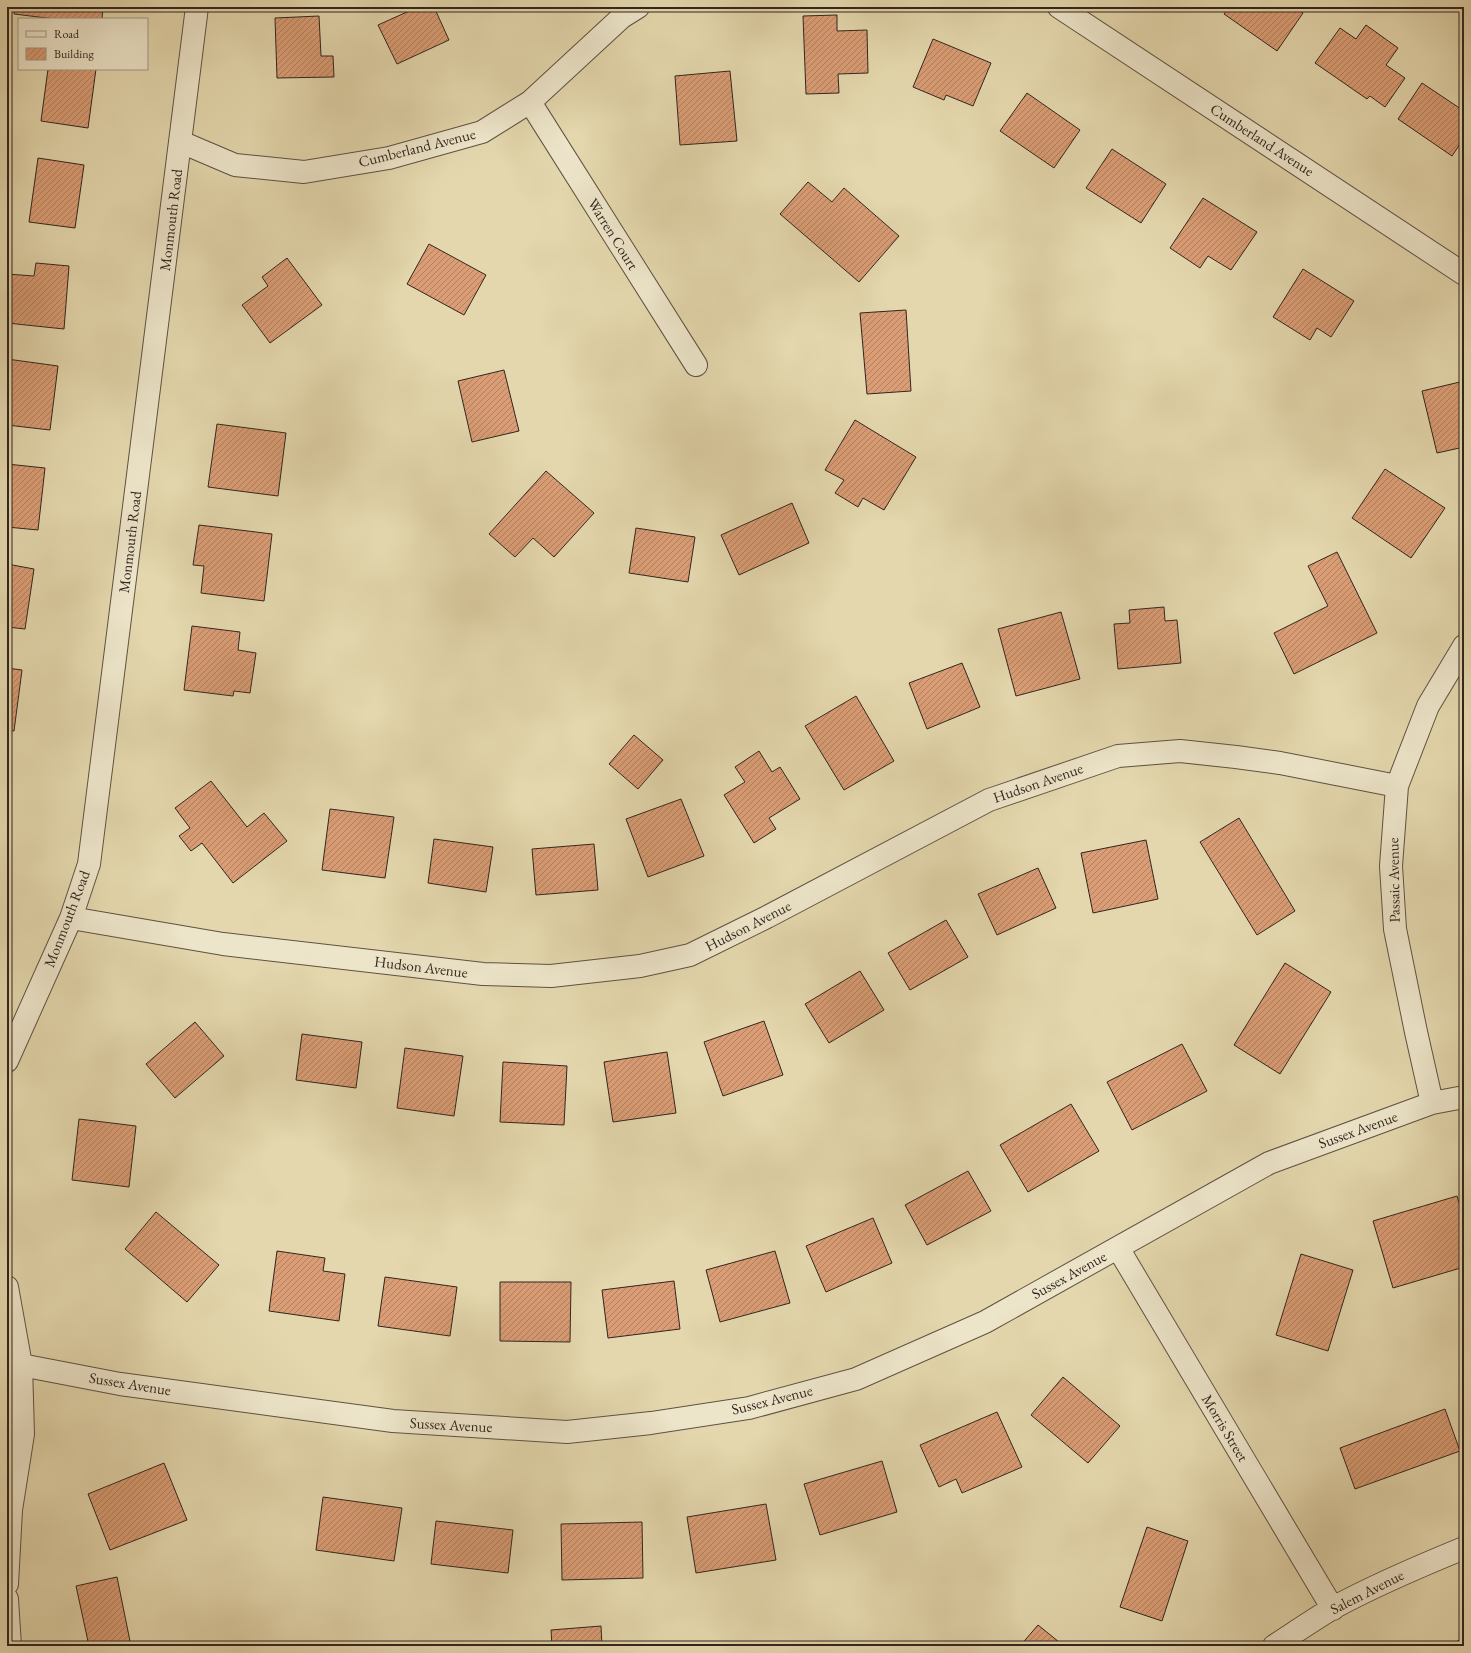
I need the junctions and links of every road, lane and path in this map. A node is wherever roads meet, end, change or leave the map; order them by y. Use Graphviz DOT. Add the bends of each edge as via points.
graph roads {
  1 [pos="197,7"];
  2 [pos="638,7"];
  3 [pos="1059,7"];
  4 [pos="530,102"];
  5 [pos="181,142"];
  6 [pos="1464,274"];
  7 [pos="696,365"];
  8 [pos="1464,646"];
  9 [pos="1397,786"];
  10 [pos="71,918"];
  11 [pos="7,1061"];
  12 [pos="1464,1097"];
  13 [pos="1432,1103"];
  14 [pos="1118,1248"];
  15 [pos="7,1287"];
  16 [pos="21,1365"];
  17 [pos="1464,1548"];
  18 [pos="7,1584"];
  19 [pos="7,1599"];
  20 [pos="1333,1609"];
  21 [pos="10,1646"];
  22 [pos="1274,1646"];
  1 -- 5 [label="street, Monmouth Road"];
  2 -- 4 [label="street, Cumberland Avenue" via="622,17"];
  3 -- 6 [label="street, Cumberland Avenue"];
  4 -- 5 [label="street, Cumberland Avenue" via="482,132 389,158 304,172 235,165"];
  4 -- 7 [label="street, Warren Court"];
  5 -- 10 [label="street, Monmouth Road" via="88,864"];
  8 -- 9 [label="street, Passaic Avenue" via="1428,706"];
  9 -- 10 [label="street, Hudson Avenue" via="1236,757 1180,751 1118,756 988,800 690,955 640,966 551,976 483,974 223,944"];
  9 -- 13 [label="street, Passaic Avenue" via="1391,866 1395,929"];
  10 -- 11 [label="street, Monmouth Road"];
  12 -- 13 [label="street, Sussex Avenue"];
  13 -- 14 [label="street, Sussex Avenue" via="1269,1163"];
  14 -- 16 [label="street, Sussex Avenue" via="985,1322 856,1379 748,1408 651,1423 567,1432 393,1421 120,1384"];
  14 -- 20 [label="street, Morris Street"];
  15 -- 16 [label="street"];
  16 -- 18 [label="street" via="23,1434 11,1510"];
  17 -- 20 [label="street, Salem Avenue" via="1422,1565"];
  19 -- 21 [label="street"];
  20 -- 22 [label="street, Salem Avenue"];
}
